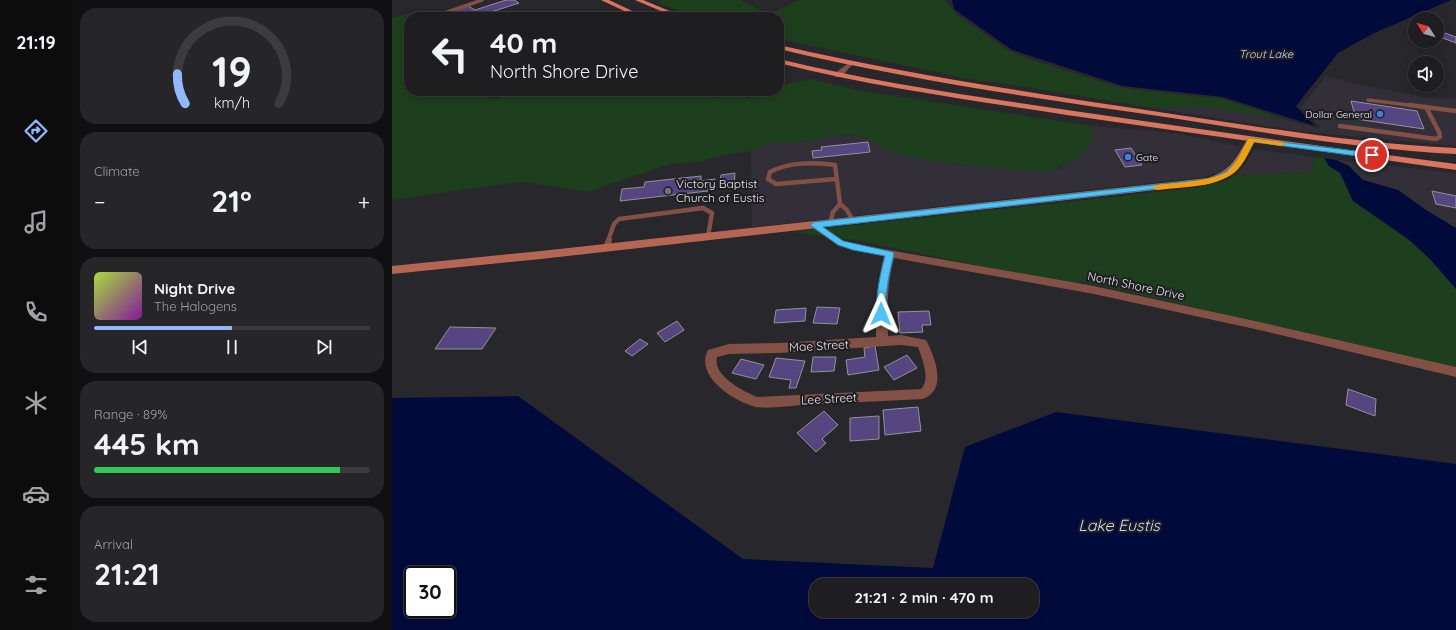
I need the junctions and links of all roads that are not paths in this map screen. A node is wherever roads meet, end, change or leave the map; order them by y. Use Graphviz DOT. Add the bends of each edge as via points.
graph roads {
  1 [pos="482,0"];
  2 [pos="604,0"];
  3 [pos="638,0"];
  4 [pos="447,12"];
  5 [pos="631,12"];
  6 [pos="668,12"];
  7 [pos="784,48"];
  8 [pos="784,62"];
  9 [pos="850,64"];
  10 [pos="838,75"];
  11 [pos="1368,100"];
  12 [pos="1426,107"];
  13 [pos="1456,111"];
  14 [pos="1142,112"];
  15 [pos="1340,126"];
  16 [pos="1251,140"];
  17 [pos="1456,152"];
  18 [pos="1456,167"];
  19 [pos="836,178"];
  20 [pos="840,204"];
  21 [pos="853,221"];
  22 [pos="830,224"];
  23 [pos="814,225"];
  24 [pos="708,236"];
  25 [pos="606,248"];
  26 [pos="890,254"];
  27 [pos="392,270"];
  28 [pos="882,341"];
  29 [pos="922,343"];
  30 [pos="715,351"];
  31 [pos="1456,372"];
  1 -- 4 [label="lane"];
  2 -- 5 [label="main road"];
  3 -- 6 [label="main road"];
  7 -- 9 [label="main road"];
  8 -- 10 [label="main road"];
  9 -- 10 [label="street"];
  9 -- 14 [label="main road"];
  10 -- 16 [label="main road" via="940,94"];
  11 -- 12 [label="lane"];
  12 -- 13 [label="lane"];
  12 -- 15 [label="lane" via="1439,132 1440,137 1436,139"];
  14 -- 16 [label="main road" via="1218,127"];
  14 -- 17 [label="main road" via="1370,144"];
  16 -- 17 [label="main road" via="1256,137 1274,136 1389,152"];
  16 -- 18 [label="main road"];
  16 -- 21 [label="main road" via="1240,161 1229,174 1209,181"];
  19 -- 19 [label="lane" via="835,165 822,164 779,167 770,172 768,179 776,184"];
  19 -- 20 [label="lane"];
  20 -- 21 [label="lane"];
  20 -- 22 [label="lane" via="833,212"];
  21 -- 22 [label="main road"];
  22 -- 23 [label="main road"];
  23 -- 24 [label="main road"];
  23 -- 26 [label="street, North Shore Drive" via="841,243"];
  24 -- 25 [label="main road"];
  24 -- 25 [label="lane" via="712,213 703,208 620,219 614,224"];
  25 -- 27 [label="main road"];
  26 -- 28 [label="street" via="881,301"];
  26 -- 31 [label="street, North Shore Drive" via="1094,290"];
  28 -- 29 [label="street, Mae Street"];
  28 -- 30 [label="street, Mae Street"];
  29 -- 30 [label="street, Lee Street" via="927,352 932,381 923,394 765,402 746,399 713,372 709,359"];
}
